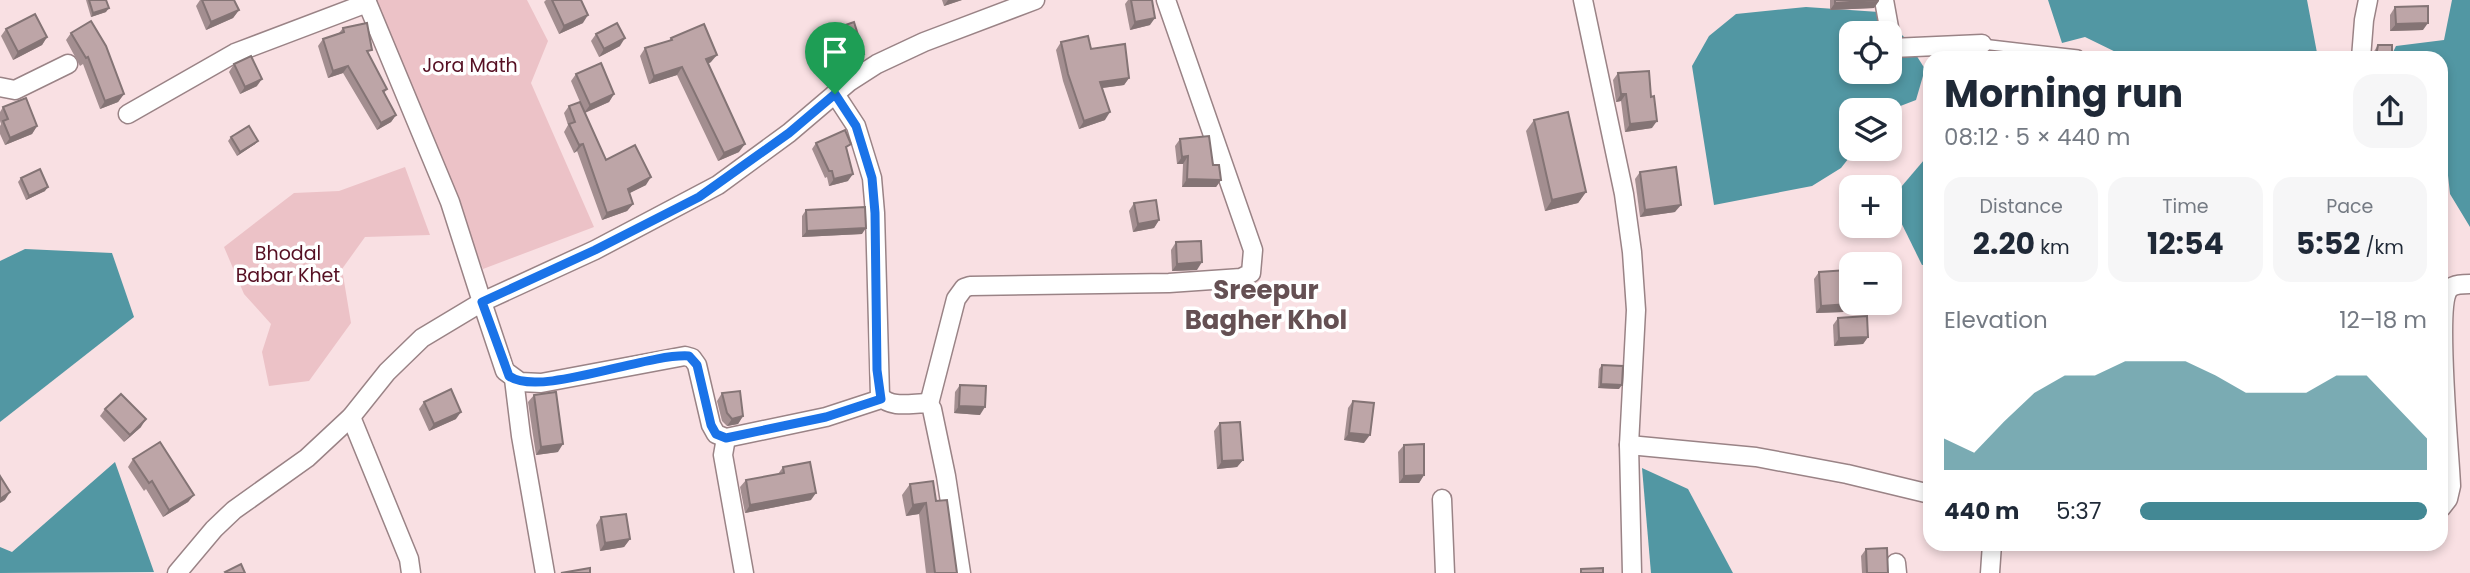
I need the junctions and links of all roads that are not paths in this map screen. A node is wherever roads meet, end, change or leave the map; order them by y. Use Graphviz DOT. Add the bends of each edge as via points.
graph roads {
  1 [pos="1166,0"];
  2 [pos="1583,0"];
  3 [pos="1884,0"];
  4 [pos="2368,0"];
  5 [pos="366,1"];
  6 [pos="1025,1"];
  7 [pos="1888,21"];
  8 [pos="1982,44"];
  9 [pos="1902,48"];
  10 [pos="2049,51"];
  11 [pos="2362,51"];
  12 [pos="68,64"];
  13 [pos="0,87"];
  14 [pos="835,94"];
  15 [pos="128,114"];
  16 [pos="2470,284"];
  17 [pos="2448,292"];
  18 [pos="482,302"];
  19 [pos="514,379"];
  20 [pos="881,399"];
  21 [pos="929,404"];
  22 [pos="351,417"];
  23 [pos="2448,423"];
  24 [pos="726,438"];
  25 [pos="1629,445"];
  26 [pos="1923,492"];
  27 [pos="1442,499"];
  28 [pos="2448,499"];
  29 [pos="1992,551"];
  30 [pos="177,573"];
  31 [pos="411,573"];
  32 [pos="545,573"];
  33 [pos="744,573"];
  34 [pos="961,573"];
  35 [pos="1446,573"];
  36 [pos="1632,573"];
  37 [pos="1990,573"];
  1 -- 21 [label="street" via="1253,250 1251,273 1241,278 1170,283 964,288 956,299"];
  2 -- 25 [label="street" via="1632,252 1636,321"];
  3 -- 7 [label="street"];
  4 -- 11 [label="street"];
  5 -- 15 [label="street" via="235,52"];
  5 -- 18 [label="street" via="450,202"];
  6 -- 14 [label="street" via="892,55"];
  8 -- 9 [label="street"];
  8 -- 10 [label="lane"];
  12 -- 13 [label="street" via="15,90"];
  14 -- 18 [label="street" via="699,197"];
  14 -- 20 [label="street" via="856,126 872,178"];
  16 -- 17 [label="street" via="2453,286"];
  18 -- 19 [label="street" via="505,371"];
  18 -- 22 [label="street" via="422,338"];
  19 -- 24 [label="street" via="541,383 689,356 697,365 711,425 716,434"];
  19 -- 32 [label="street"];
  20 -- 21 [label="street" via="892,404"];
  20 -- 24 [label="street" via="826,417"];
  21 -- 34 [label="street" via="944,464"];
  22 -- 30 [label="street" via="307,458 234,510"];
  22 -- 31 [label="street"];
  23 -- 28 [label="street"];
  24 -- 33 [label="street" via="723,455"];
  25 -- 26 [label="street" via="1756,457"];
  25 -- 36 [label="street"];
  27 -- 35 [label="street"];
  29 -- 37 [label="street"];
}
